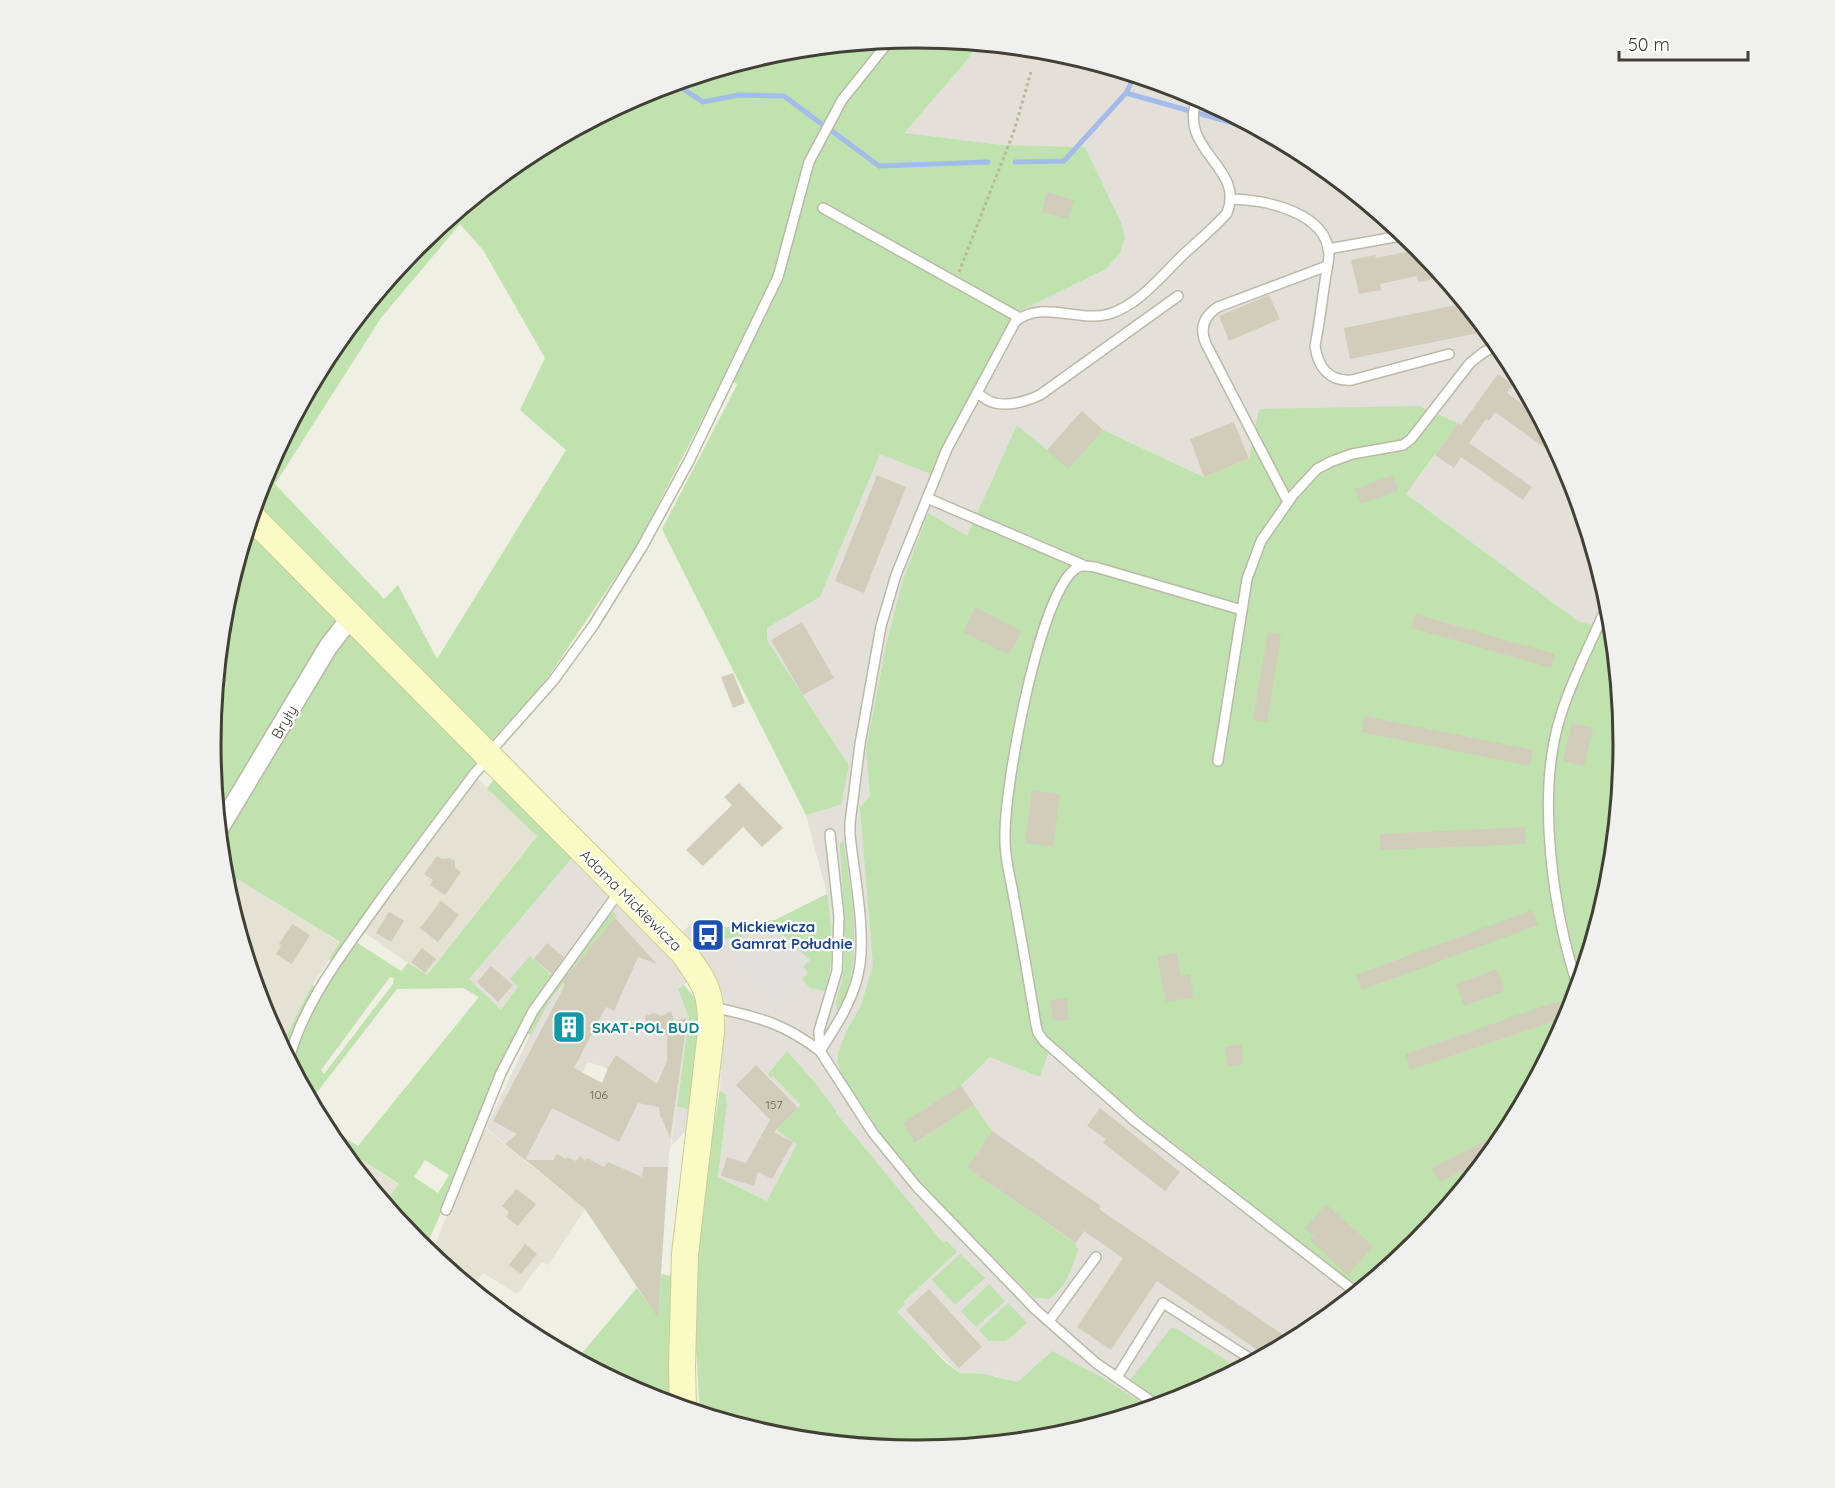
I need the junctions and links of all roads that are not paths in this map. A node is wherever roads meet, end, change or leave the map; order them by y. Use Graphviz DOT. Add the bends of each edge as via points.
graph roads {
  1 [pos="883,49"];
  2 [pos="1195,106"];
  3 [pos="1231,199"];
  4 [pos="823,208"];
  5 [pos="1394,237"];
  6 [pos="1328,249"];
  7 [pos="1327,266"];
  8 [pos="1178,296"];
  9 [pos="1020,318"];
  10 [pos="1490,349"];
  11 [pos="1449,354"];
  12 [pos="977,393"];
  13 [pos="927,498"];
  14 [pos="1288,502"];
  15 [pos="257,522"];
  16 [pos="1083,565"];
  17 [pos="1242,610"];
  18 [pos="351,617"];
  19 [pos="1602,618"];
  20 [pos="488,756"];
  21 [pos="1218,761"];
  22 [pos="226,818"];
  23 [pos="830,834"];
  24 [pos="621,890"];
  25 [pos="1574,975"];
  26 [pos="712,1006"];
  27 [pos="292,1050"];
  28 [pos="820,1052"];
  29 [pos="446,1210"];
  30 [pos="1096,1257"];
  31 [pos="1351,1288"];
  32 [pos="1049,1322"];
  33 [pos="1247,1356"];
  34 [pos="1117,1377"];
  35 [pos="683,1399"];
  36 [pos="1149,1400"];
  1 -- 20 [label="lane" via="842,100 809,162 778,277 648,537 570,658"];
  2 -- 3 [label="lane" via="1193,116 1203,149 1226,178"];
  3 -- 6 [label="lane" via="1254,199 1309,220"];
  3 -- 9 [label="lane" via="1221,219 1123,307 1106,315 1043,312"];
  4 -- 9 [label="lane"];
  5 -- 6 [label="lane"];
  6 -- 7 [label="lane"];
  7 -- 11 [label="lane" via="1315,346 1317,358 1328,374 1352,380"];
  7 -- 14 [label="lane" via="1218,307 1210,312 1202,328 1206,344"];
  8 -- 12 [label="lane" via="1040,395 997,404"];
  9 -- 12 [label="lane"];
  10 -- 14 [label="lane" via="1470,363 1411,440 1330,462 1317,469"];
  12 -- 13 [label="lane" via="947,449"];
  13 -- 16 [label="lane"];
  13 -- 28 [label="lane" via="886,605 860,744 850,835 860,965 847,1004"];
  14 -- 17 [label="lane" via="1254,555"];
  15 -- 18 [label="street, Adama Mickiewicza"];
  16 -- 17 [label="lane"];
  16 -- 31 [label="lane" via="1069,575 1044,627 1030,673 1005,821 1005,843 1038,1034 1136,1122"];
  17 -- 21 [label="lane"];
  18 -- 20 [label="street, Adama Mickiewicza"];
  18 -- 22 [label="street, Bryły" via="328,647"];
  19 -- 25 [label="lane" via="1560,718 1548,792 1551,854 1566,950"];
  20 -- 24 [label="street, Adama Mickiewicza"];
  20 -- 27 [label="lane" via="326,978"];
  23 -- 28 [label="lane" via="839,917 837,971 819,1031"];
  24 -- 26 [label="street, Adama Mickiewicza" via="683,952 704,981"];
  24 -- 29 [label="lane" via="533,1011 501,1073"];
  26 -- 28 [label="lane" via="778,1024"];
  26 -- 35 [label="street, Adama Mickiewicza" via="685,1254"];
  28 -- 32 [label="lane" via="868,1126 917,1188"];
  30 -- 32 [label="lane"];
  32 -- 34 [label="lane"];
  33 -- 34 [label="lane" via="1163,1303"];
  34 -- 36 [label="lane"];
}
